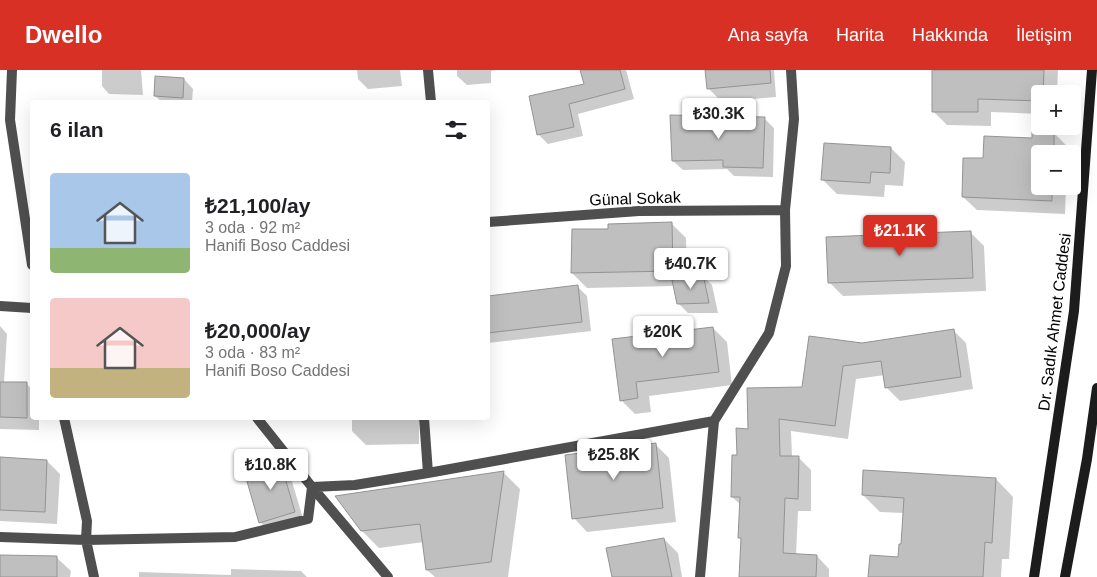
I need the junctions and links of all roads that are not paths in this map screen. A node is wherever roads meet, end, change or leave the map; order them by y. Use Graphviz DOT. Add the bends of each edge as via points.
graph roads {
  1 [pos="12,70"];
  2 [pos="428,70"];
  3 [pos="791,70"];
  4 [pos="1092,70"];
  5 [pos="431,100"];
  6 [pos="785,210"];
  7 [pos="490,222"];
  8 [pos="30,252"];
  9 [pos="0,306"];
  10 [pos="30,308"];
  11 [pos="1097,388"];
  12 [pos="64,420"];
  13 [pos="259,420"];
  14 [pos="424,420"];
  15 [pos="714,421"];
  16 [pos="428,473"];
  17 [pos="312,487"];
  18 [pos="0,537"];
  19 [pos="86,540"];
  20 [pos="94,577"];
  21 [pos="388,577"];
  22 [pos="700,577"];
  23 [pos="1034,577"];
  24 [pos="1065,577"];
  1 -- 8 [label="street" via="10,120"];
  2 -- 5 [label="street"];
  3 -- 6 [label="street" via="794,119"];
  4 -- 23 [label="street, Dr. Sadık Ahmet Caddesi" via="1074,311"];
  6 -- 7 [label="street, Günal Sokak" via="639,211"];
  6 -- 15 [label="street" via="786,266 769,334"];
  9 -- 10 [label="street"];
  11 -- 24 [label="street"];
  12 -- 19 [label="street" via="87,521"];
  13 -- 17 [label="street"];
  14 -- 16 [label="street"];
  15 -- 16 [label="street"];
  15 -- 22 [label="street"];
  16 -- 17 [label="street" via="355,485"];
  17 -- 19 [label="street" via="308,519 235,537"];
  17 -- 21 [label="street"];
  18 -- 19 [label="street"];
  19 -- 20 [label="street"];
}
